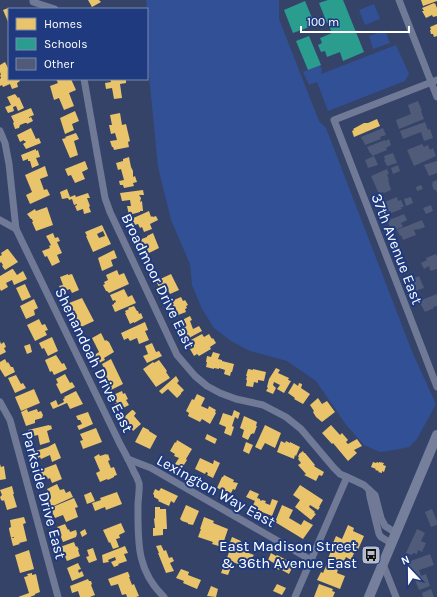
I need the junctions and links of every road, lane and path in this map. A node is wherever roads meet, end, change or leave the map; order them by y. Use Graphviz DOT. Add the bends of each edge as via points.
graph roads {
  1 [pos="399,0"];
  2 [pos="31,1"];
  3 [pos="52,8"];
  4 [pos="84,80"];
  5 [pos="434,81"];
  6 [pos="437,97"];
  7 [pos="0,130"];
  8 [pos="0,220"];
  9 [pos="16,229"];
  10 [pos="437,387"];
  11 [pos="0,402"];
  12 [pos="437,435"];
  13 [pos="128,459"];
  14 [pos="347,477"];
  15 [pos="369,490"];
  16 [pos="396,533"];
  17 [pos="392,544"];
  18 [pos="310,560"];
  19 [pos="383,564"];
  20 [pos="58,597"];
  21 [pos="164,597"];
  22 [pos="295,597"];
  23 [pos="369,597"];
  24 [pos="396,597"];
  1 -- 5 [label="street"];
  2 -- 3 [label="street"];
  4 -- 14 [label="street, Broadmoor Drive East" via="104,198 177,355 195,376 220,393 263,405 286,417 301,429 340,474"];
  5 -- 6 [label="street"];
  5 -- 10 [label="street, 37th Avenue East" via="334,120"];
  7 -- 9 [label="street, Shenandoah Drive East" via="5,143"];
  8 -- 9 [label="street"];
  9 -- 13 [label="street, Shenandoah Drive East"];
  11 -- 20 [label="street, Parkside Drive East" via="10,420"];
  12 -- 16 [label="main road"];
  13 -- 18 [label="street, Lexington Way East" via="151,468"];
  13 -- 21 [label="street, Shenandoah Drive East" via="139,482 139,550 151,582"];
  14 -- 15 [label="street, Broadmoor Drive East"];
  14 -- 18 [label="street"];
  15 -- 16 [label="street" via="374,495 385,526"];
  15 -- 17 [label="street" via="379,534"];
  16 -- 17 [label="main road"];
  17 -- 19 [label="main road"];
  18 -- 22 [label="street"];
  19 -- 23 [label="main road"];
  19 -- 24 [label="street"];
}
